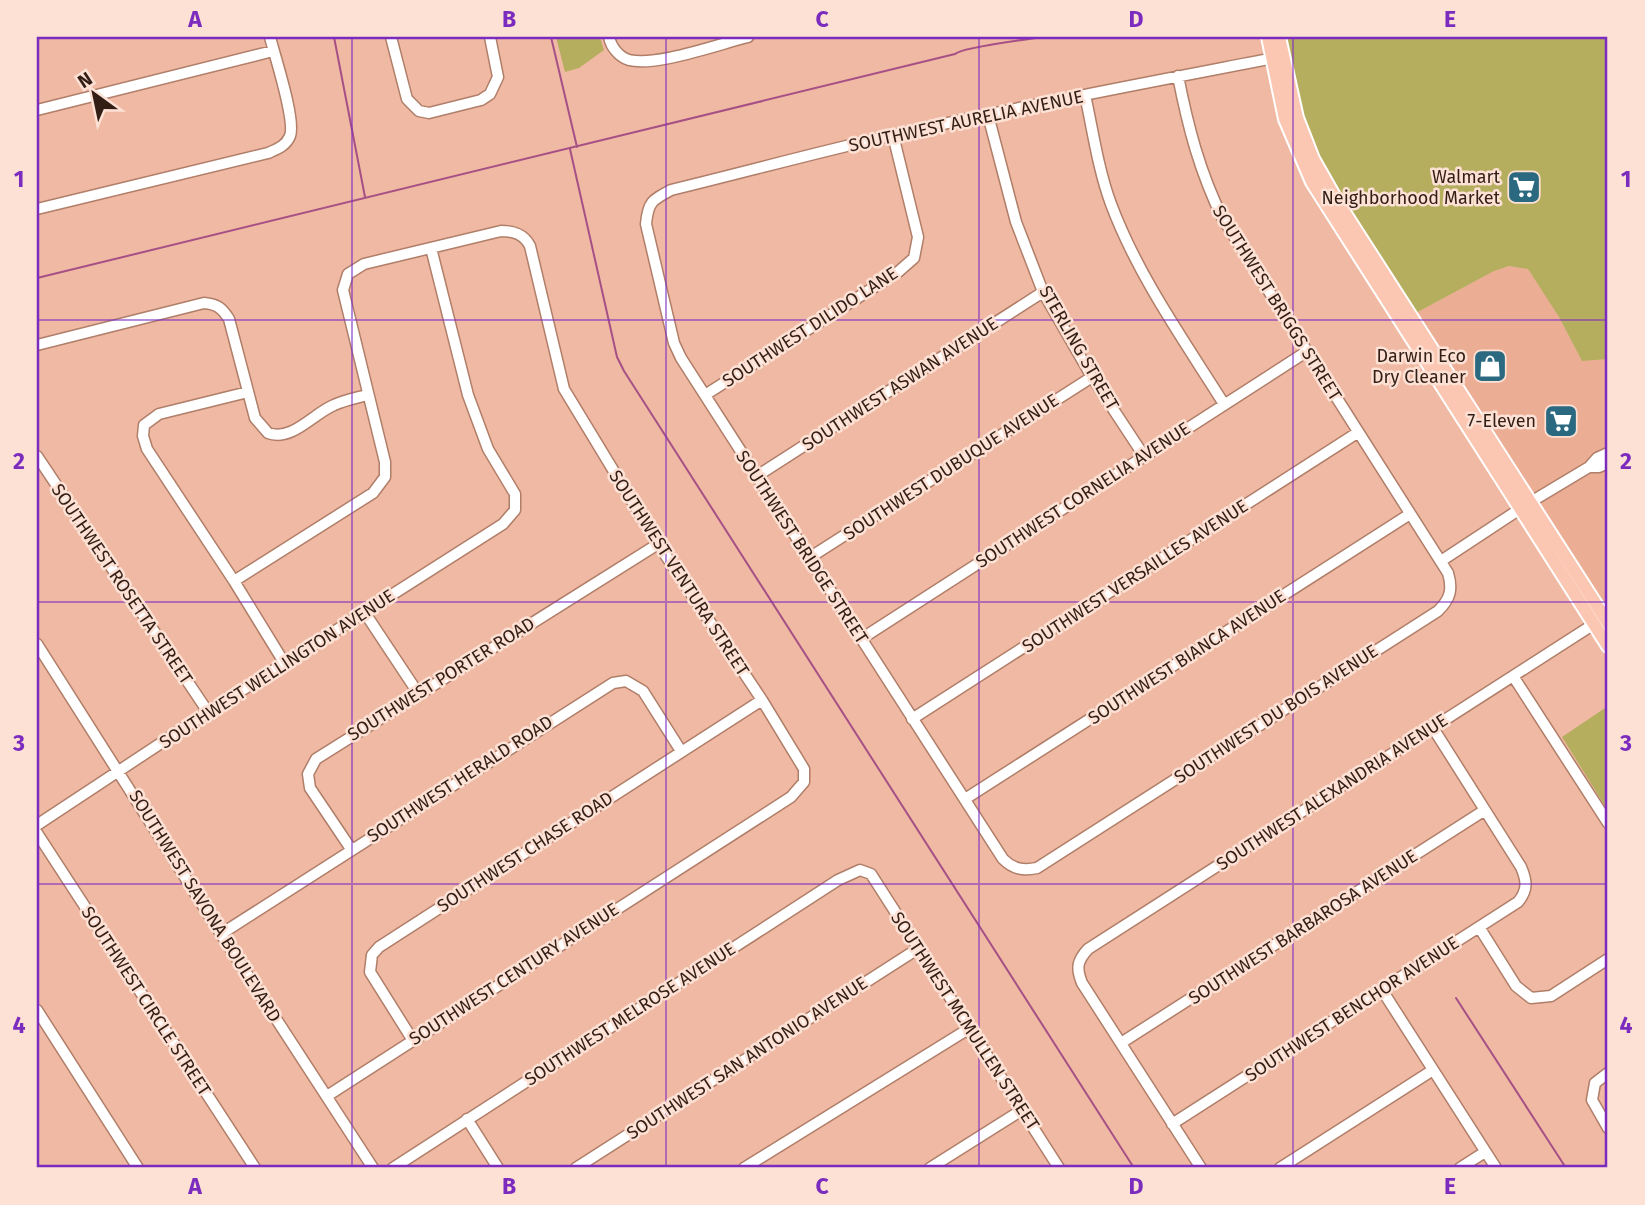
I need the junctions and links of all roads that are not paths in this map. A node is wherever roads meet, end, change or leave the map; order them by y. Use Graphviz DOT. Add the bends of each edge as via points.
graph roads {
  1 [pos="270,37"];
  2 [pos="391,37"];
  3 [pos="490,37"];
  4 [pos="609,37"];
  5 [pos="748,37"];
  6 [pos="1268,37"];
  7 [pos="1279,37"];
  8 [pos="273,51"];
  9 [pos="1278,57"];
  10 [pos="1178,76"];
  11 [pos="1085,95"];
  12 [pos="37,110"];
  13 [pos="988,115"];
  14 [pos="893,135"];
  15 [pos="653,200"];
  16 [pos="37,209"];
  17 [pos="431,248"];
  18 [pos="1043,292"];
  19 [pos="1401,322"];
  20 [pos="1424,336"];
  21 [pos="37,345"];
  22 [pos="1306,352"];
  23 [pos="1092,377"];
  24 [pos="248,392"];
  25 [pos="367,395"];
  26 [pos="705,395"];
  27 [pos="1224,404"];
  28 [pos="1357,433"];
  29 [pos="1608,453"];
  30 [pos="1144,456"];
  31 [pos="38,461"];
  32 [pos="1608,463"];
  33 [pos="1589,467"];
  34 [pos="757,476"];
  35 [pos="1525,506"];
  36 [pos="1410,514"];
  37 [pos="658,544"];
  38 [pos="809,558"];
  39 [pos="1441,561"];
  40 [pos="234,580"];
  41 [pos="365,613"];
  42 [pos="1608,623"];
  43 [pos="1594,624"];
  44 [pos="1608,632"];
  45 [pos="861,639"];
  46 [pos="37,644"];
  47 [pos="1608,646"];
  48 [pos="285,664"];
  49 [pos="1513,676"];
  50 [pos="418,692"];
  51 [pos="762,700"];
  52 [pos="208,712"];
  53 [pos="912,719"];
  54 [pos="1433,728"];
  55 [pos="681,751"];
  56 [pos="119,771"];
  57 [pos="965,799"];
  58 [pos="1485,810"];
  59 [pos="1608,823"];
  60 [pos="37,825"];
  61 [pos="37,833"];
  62 [pos="351,849"];
  63 [pos="702,853"];
  64 [pos="1016,869"];
  65 [pos="871,874"];
  66 [pos="1479,927"];
  67 [pos="221,934"];
  68 [pos="919,948"];
  69 [pos="1608,959"];
  70 [pos="1382,990"];
  71 [pos="37,1010"];
  72 [pos="970,1028"];
  73 [pos="412,1040"];
  74 [pos="1121,1043"];
  75 [pos="1433,1070"];
  76 [pos="1608,1073"];
  77 [pos="327,1097"];
  78 [pos="1022,1110"];
  79 [pos="467,1119"];
  80 [pos="1172,1124"];
  81 [pos="1608,1128"];
  82 [pos="1485,1152"];
  83 [pos="138,1168"];
  84 [pos="256,1168"];
  85 [pos="373,1168"];
  86 [pos="393,1168"];
  87 [pos="498,1168"];
  88 [pos="576,1168"];
  89 [pos="744,1168"];
  90 [pos="930,1168"];
  91 [pos="1059,1168"];
  92 [pos="1201,1168"];
  93 [pos="1280,1168"];
  94 [pos="1460,1168"];
  95 [pos="1496,1168"];
  1 -- 8 [label="street"];
  2 -- 3 [label="street" via="405,94 424,113 486,97 494,89 498,69"];
  4 -- 5 [label="street" via="611,47 627,60 651,61"];
  6 -- 9 [label="main road"];
  7 -- 9 [label="main road"];
  8 -- 12 [label="street"];
  8 -- 16 [label="street" via="291,124 283,146"];
  9 -- 10 [label="street, SOUTHWEST AURELIA AVENUE"];
  9 -- 19 [label="main road" via="1285,119 1312,182"];
  9 -- 20 [label="main road" via="1313,159"];
  10 -- 11 [label="street, SOUTHWEST AURELIA AVENUE"];
  10 -- 22 [label="street, SOUTHWEST BRIGGS STREET" via="1191,137 1210,192 1233,238"];
  11 -- 13 [label="street, SOUTHWEST AURELIA AVENUE"];
  11 -- 27 [label="street" via="1103,179 1130,250"];
  13 -- 14 [label="street, SOUTHWEST AURELIA AVENUE"];
  13 -- 18 [label="street, STERLING STREET" via="1016,222"];
  14 -- 15 [label="street, SOUTHWEST AURELIA AVENUE" via="671,190"];
  14 -- 26 [label="street, SOUTHWEST DILIDO LANE" via="918,237 914,258"];
  15 -- 26 [label="street, SOUTHWEST BRIDGE STREET" via="646,224 674,342"];
  17 -- 25 [label="street" via="357,267 348,274 343,290"];
  17 -- 37 [label="street, SOUTHWEST VENTURA STREET" via="501,231 527,240 564,389"];
  17 -- 41 [label="street, SOUTHWEST WELLINGTON AVENUE" via="468,395 488,449 515,494 514,510 503,524"];
  18 -- 23 [label="street, STERLING STREET"];
  18 -- 34 [label="street, SOUTHWEST ASWAN AVENUE"];
  19 -- 20 [label="main road"];
  19 -- 35 [label="main road"];
  20 -- 35 [label="main road"];
  21 -- 24 [label="street" via="204,303 218,306 229,319"];
  22 -- 27 [label="street, SOUTHWEST CORNELIA AVENUE"];
  22 -- 28 [label="street, SOUTHWEST BRIGGS STREET"];
  23 -- 30 [label="street, STERLING STREET"];
  23 -- 38 [label="street, SOUTHWEST DUBUQUE AVENUE"];
  24 -- 25 [label="street" via="259,424 274,435 289,432 334,405"];
  24 -- 40 [label="street" via="159,414 143,430 147,449"];
  25 -- 40 [label="street" via="386,471 383,483"];
  26 -- 34 [label="street, SOUTHWEST BRIDGE STREET"];
  27 -- 30 [label="street, SOUTHWEST CORNELIA AVENUE"];
  28 -- 36 [label="street, SOUTHWEST BRIGGS STREET"];
  28 -- 53 [label="street, SOUTHWEST VERSAILLES AVENUE"];
  29 -- 33 [label="street"];
  30 -- 45 [label="street, SOUTHWEST CORNELIA AVENUE"];
  31 -- 52 [label="street, SOUTHWEST ROSETTA STREET"];
  32 -- 33 [label="street"];
  33 -- 35 [label="street"];
  34 -- 38 [label="street, SOUTHWEST BRIDGE STREET"];
  35 -- 39 [label="street"];
  35 -- 42 [label="main road"];
  35 -- 43 [label="main road"];
  36 -- 39 [label="street, SOUTHWEST DU BOIS AVENUE"];
  36 -- 57 [label="street, SOUTHWEST BIANCA AVENUE"];
  37 -- 50 [label="street, SOUTHWEST PORTER ROAD"];
  37 -- 51 [label="street, SOUTHWEST VENTURA STREET"];
  38 -- 45 [label="street, SOUTHWEST BRIDGE STREET"];
  39 -- 64 [label="street, SOUTHWEST DU BOIS AVENUE" via="1451,593 1438,611 1037,868"];
  40 -- 48 [label="street"];
  41 -- 48 [label="street, SOUTHWEST WELLINGTON AVENUE"];
  41 -- 50 [label="street"];
  43 -- 44 [label="main road"];
  43 -- 47 [label="main road"];
  43 -- 49 [label="street, SOUTHWEST ALEXANDRIA AVENUE"];
  45 -- 53 [label="street, SOUTHWEST BRIDGE STREET"];
  46 -- 56 [label="street, SOUTHWEST SAVONA BOULEVARD"];
  48 -- 52 [label="street, SOUTHWEST WELLINGTON AVENUE"];
  49 -- 54 [label="street, SOUTHWEST ALEXANDRIA AVENUE"];
  49 -- 59 [label="street"];
  50 -- 62 [label="street, SOUTHWEST PORTER ROAD" via="321,754 310,768 310,788"];
  51 -- 55 [label="street, SOUTHWEST CHASE ROAD"];
  51 -- 63 [label="street, SOUTHWEST VENTURA STREET" via="802,762 804,782 791,797"];
  52 -- 56 [label="street, SOUTHWEST WELLINGTON AVENUE"];
  53 -- 57 [label="street, SOUTHWEST BRIDGE STREET"];
  54 -- 58 [label="street"];
  54 -- 74 [label="street, SOUTHWEST ALEXANDRIA AVENUE" via="1080,957 1077,966 1082,983"];
  55 -- 62 [label="street, SOUTHWEST HERALD ROAD" via="643,691 619,681"];
  55 -- 73 [label="street, SOUTHWEST CHASE ROAD" via="375,951 370,972"];
  56 -- 60 [label="street, SOUTHWEST WELLINGTON AVENUE"];
  56 -- 67 [label="street, SOUTHWEST SAVONA BOULEVARD"];
  57 -- 64 [label="street, SOUTHWEST BRIDGE STREET" via="1003,859"];
  58 -- 66 [label="street, SOUTHWEST BENCHOR AVENUE" via="1521,867 1526,888 1518,902"];
  58 -- 74 [label="street, SOUTHWEST BARBAROSA AVENUE"];
  61 -- 84 [label="street, SOUTHWEST CIRCLE STREET"];
  62 -- 67 [label="street, SOUTHWEST HERALD ROAD"];
  63 -- 73 [label="street, SOUTHWEST CENTURY AVENUE"];
  65 -- 68 [label="street, SOUTHWEST MCMULLEN STREET"];
  65 -- 79 [label="street, SOUTHWEST MELROSE AVENUE" via="860,870 838,880"];
  66 -- 69 [label="street" via="1516,986 1531,998 1551,996"];
  66 -- 70 [label="street, SOUTHWEST BENCHOR AVENUE"];
  67 -- 77 [label="street, SOUTHWEST SAVONA BOULEVARD"];
  68 -- 72 [label="street, SOUTHWEST MCMULLEN STREET"];
  68 -- 88 [label="street, SOUTHWEST SAN ANTONIO AVENUE"];
  70 -- 75 [label="street"];
  70 -- 80 [label="street, SOUTHWEST BENCHOR AVENUE"];
  71 -- 83 [label="street"];
  72 -- 78 [label="street, SOUTHWEST MCMULLEN STREET"];
  72 -- 89 [label="street"];
  73 -- 77 [label="street, SOUTHWEST CENTURY AVENUE"];
  74 -- 80 [label="street"];
  75 -- 82 [label="street"];
  75 -- 93 [label="street"];
  76 -- 81 [label="street" via="1592,1090 1595,1109"];
  77 -- 85 [label="street, SOUTHWEST SAVONA BOULEVARD"];
  78 -- 90 [label="street"];
  78 -- 91 [label="street, SOUTHWEST MCMULLEN STREET"];
  79 -- 86 [label="street, SOUTHWEST MELROSE AVENUE"];
  79 -- 87 [label="street"];
  80 -- 92 [label="street"];
  82 -- 94 [label="street"];
  82 -- 95 [label="street"];
}
